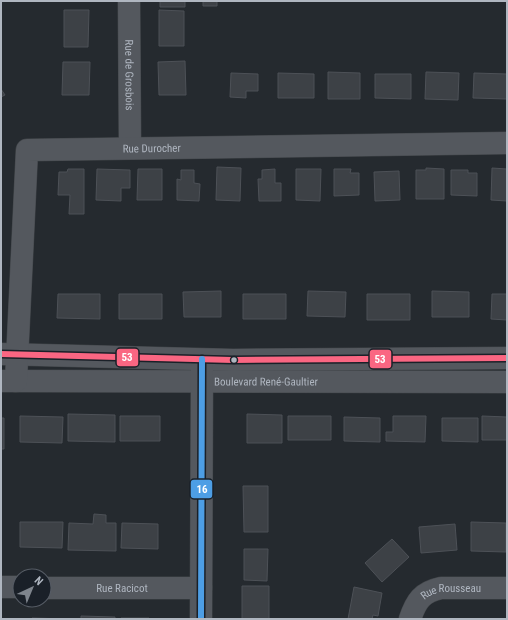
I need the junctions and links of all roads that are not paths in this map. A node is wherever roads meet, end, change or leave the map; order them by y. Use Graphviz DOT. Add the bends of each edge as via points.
graph roads {
  1 [pos="129,1"];
  2 [pos="507,143"];
  3 [pos="130,148"];
  4 [pos="9,354"];
  5 [pos="507,358"];
  6 [pos="202,359"];
  7 [pos="8,381"];
  8 [pos="202,382"];
  9 [pos="507,382"];
  10 [pos="1,587"];
  11 [pos="12,587"];
  12 [pos="52,588"];
  13 [pos="201,588"];
  14 [pos="507,588"];
  15 [pos="201,619"];
  16 [pos="410,619"];
  1 -- 3 [label="street, Rue de Grosbois"];
  2 -- 3 [label="street, Rue Durocher"];
  3 -- 4 [label="street, Rue Durocher" via="27,150"];
  4 -- 6 [label="street, Boulevard René-Gaultier"];
  4 -- 7 [label="street, Rue Durocher"];
  5 -- 6 [label="street, Boulevard René-Gaultier"];
  6 -- 8 [label="street"];
  7 -- 8 [label="street, Boulevard René-Gaultier"];
  8 -- 9 [label="street, Boulevard René-Gaultier"];
  8 -- 13 [label="street"];
  10 -- 11 [label="street"];
  12 -- 13 [label="street, Rue Racicot"];
  13 -- 15 [label="street"];
  14 -- 16 [label="street, Rue Rousseau" via="432,590 423,595 414,607"];
}
